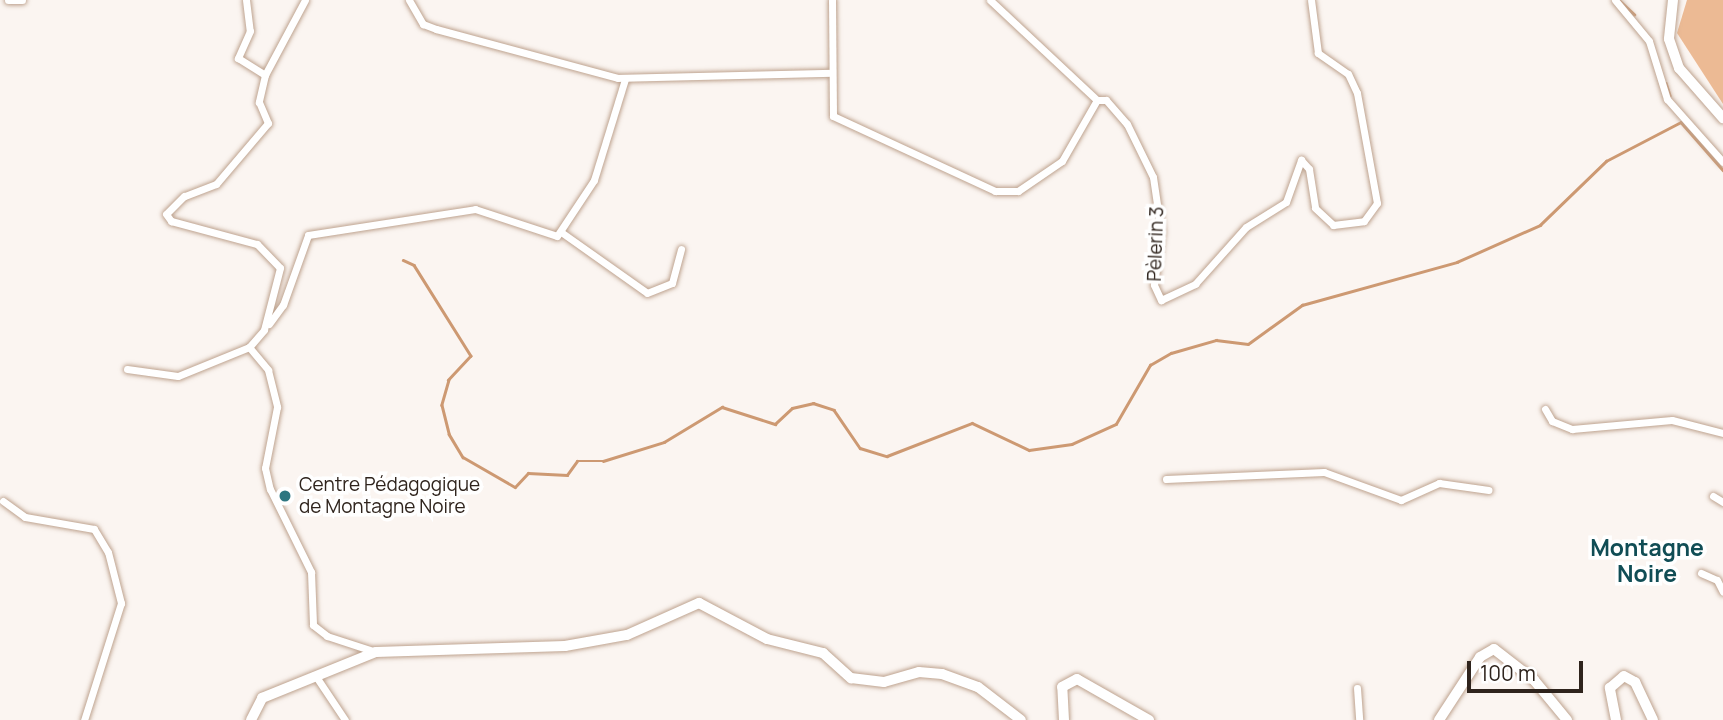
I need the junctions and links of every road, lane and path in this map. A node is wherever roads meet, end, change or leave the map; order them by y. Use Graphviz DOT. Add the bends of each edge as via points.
graph roads {
  1 [pos="8,0"];
  2 [pos="22,0"];
  3 [pos="246,0"];
  4 [pos="304,0"];
  5 [pos="410,0"];
  6 [pos="832,0"];
  7 [pos="989,0"];
  8 [pos="1311,0"];
  9 [pos="1615,0"];
  10 [pos="1673,0"];
  11 [pos="829,73"];
  12 [pos="265,75"];
  13 [pos="625,79"];
  14 [pos="1097,100"];
  15 [pos="1723,118"];
  16 [pos="1723,162"];
  17 [pos="561,232"];
  18 [pos="681,250"];
  19 [pos="264,330"];
  20 [pos="249,347"];
  21 [pos="127,369"];
  22 [pos="1545,409"];
  23 [pos="1723,433"];
  24 [pos="1166,479"];
  25 [pos="1489,490"];
  26 [pos="1713,496"];
  27 [pos="3,501"];
  28 [pos="1723,502"];
  29 [pos="1701,573"];
  30 [pos="1723,592"];
  31 [pos="376,652"];
  32 [pos="315,674"];
  33 [pos="1357,688"];
  34 [pos="1133,717"];
  35 [pos="84,720"];
  36 [pos="251,720"];
  37 [pos="345,720"];
  38 [pos="1021,720"];
  39 [pos="1064,720"];
  40 [pos="1149,720"];
  41 [pos="1359,720"];
  42 [pos="1439,720"];
  43 [pos="1567,720"];
  44 [pos="1616,720"];
  45 [pos="1653,720"];
  1 -- 2 [label="street"];
  3 -- 12 [label="street" via="250,32 238,58"];
  4 -- 12 [label="street"];
  5 -- 13 [label="street" via="423,24 436,29"];
  6 -- 11 [label="street"];
  7 -- 14 [label="street"];
  8 -- 14 [label="street, Pèlerin 3" via="1318,53 1348,74 1357,93 1377,203 1364,221 1333,225 1322,219 1301,160 1286,202 1246,227 1195,284 1161,300 1154,285 1161,231 1153,177 1127,124 1106,100"];
  9 -- 16 [label="street" via="1646,34 1667,99"];
  10 -- 15 [label="street" via="1669,39 1679,68"];
  11 -- 13 [label="street"];
  11 -- 14 [label="street" via="835,118 995,191 1018,191 1062,161"];
  12 -- 19 [label="street" via="259,102 268,123 216,184 184,196 166,214 171,221 257,244 272,254 282,279"];
  13 -- 17 [label="street" via="594,180"];
  17 -- 18 [label="street" via="647,293 672,283"];
  17 -- 19 [label="street" via="544,234 475,209 308,235 283,305"];
  19 -- 20 [label="street"];
  20 -- 21 [label="street" via="178,376"];
  20 -- 31 [label="street" via="273,383 275,428 265,468 279,513 311,572 313,625 327,636"];
  22 -- 23 [label="street" via="1552,421 1572,429 1672,420"];
  24 -- 25 [label="street" via="1324,472 1401,500 1439,483"];
  26 -- 28 [label="street"];
  27 -- 35 [label="street" via="25,517 94,529 108,552 121,603"];
  29 -- 30 [label="street" via="1717,580"];
  31 -- 32 [label="street"];
  31 -- 38 [label="street" via="565,646 627,635 699,603 767,639 823,653 851,678 884,682 919,672 942,674 978,687"];
  32 -- 36 [label="street" via="262,698"];
  32 -- 37 [label="street"];
  33 -- 41 [label="street"];
  34 -- 39 [label="street" via="1068,679 1062,687"];
  34 -- 40 [label="street"];
  42 -- 43 [label="street" via="1480,657 1494,649 1534,680"];
  44 -- 45 [label="street" via="1610,688 1624,676 1635,682"];
}
